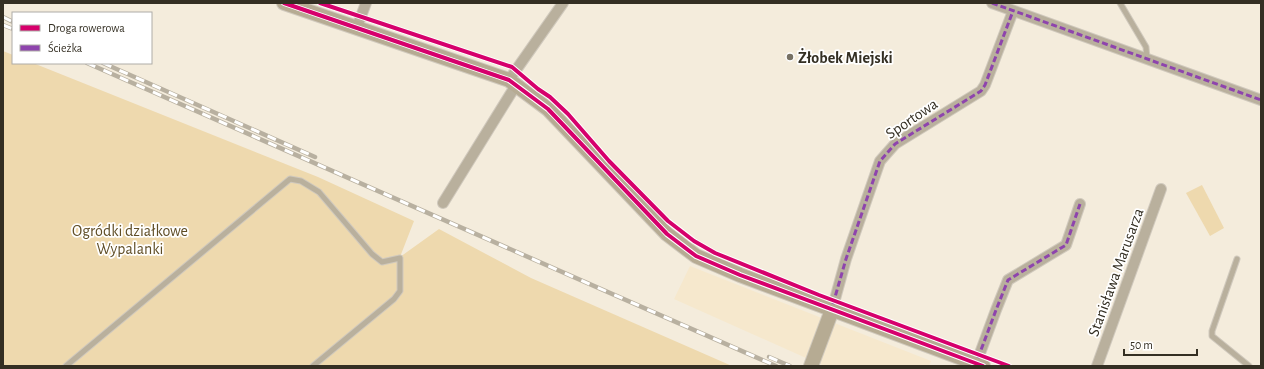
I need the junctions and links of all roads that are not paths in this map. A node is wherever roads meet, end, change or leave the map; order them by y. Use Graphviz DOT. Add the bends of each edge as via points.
graph roads {
  1 [pos="284,3"];
  2 [pos="366,3"];
  3 [pos="563,3"];
  4 [pos="992,3"];
  5 [pos="1120,3"];
  6 [pos="1013,11"];
  7 [pos="357,27"];
  8 [pos="1147,59"];
  9 [pos="512,82"];
  10 [pos="1261,100"];
  11 [pos="1161,189"];
  12 [pos="443,203"];
  13 [pos="1080,204"];
  14 [pos="1237,259"];
  15 [pos="832,310"];
  16 [pos="980,365"];
  17 [pos="66,366"];
  18 [pos="313,366"];
  19 [pos="811,366"];
  20 [pos="1097,366"];
  21 [pos="1249,366"];
  1 -- 7 [label="street"];
  2 -- 7 [label="street"];
  3 -- 9 [label="street"];
  4 -- 6 [label="street"];
  5 -- 8 [label="lane" via="1146,47"];
  6 -- 8 [label="street"];
  6 -- 15 [label="street, Sportowa" via="981,91 894,144 880,161 846,259"];
  7 -- 9 [label="street"];
  8 -- 10 [label="street"];
  9 -- 12 [label="street"];
  9 -- 15 [label="street" via="548,109 666,234 696,256"];
  11 -- 20 [label="street, Stanisława Marusarza"];
  13 -- 16 [label="street" via="1066,245 1008,280 996,310"];
  14 -- 21 [label="lane" via="1212,336"];
  15 -- 16 [label="street"];
  15 -- 19 [label="street"];
  17 -- 18 [label="lane" via="290,179 301,181 319,192 372,254 382,262 400,258 400,291 394,299"];
}
